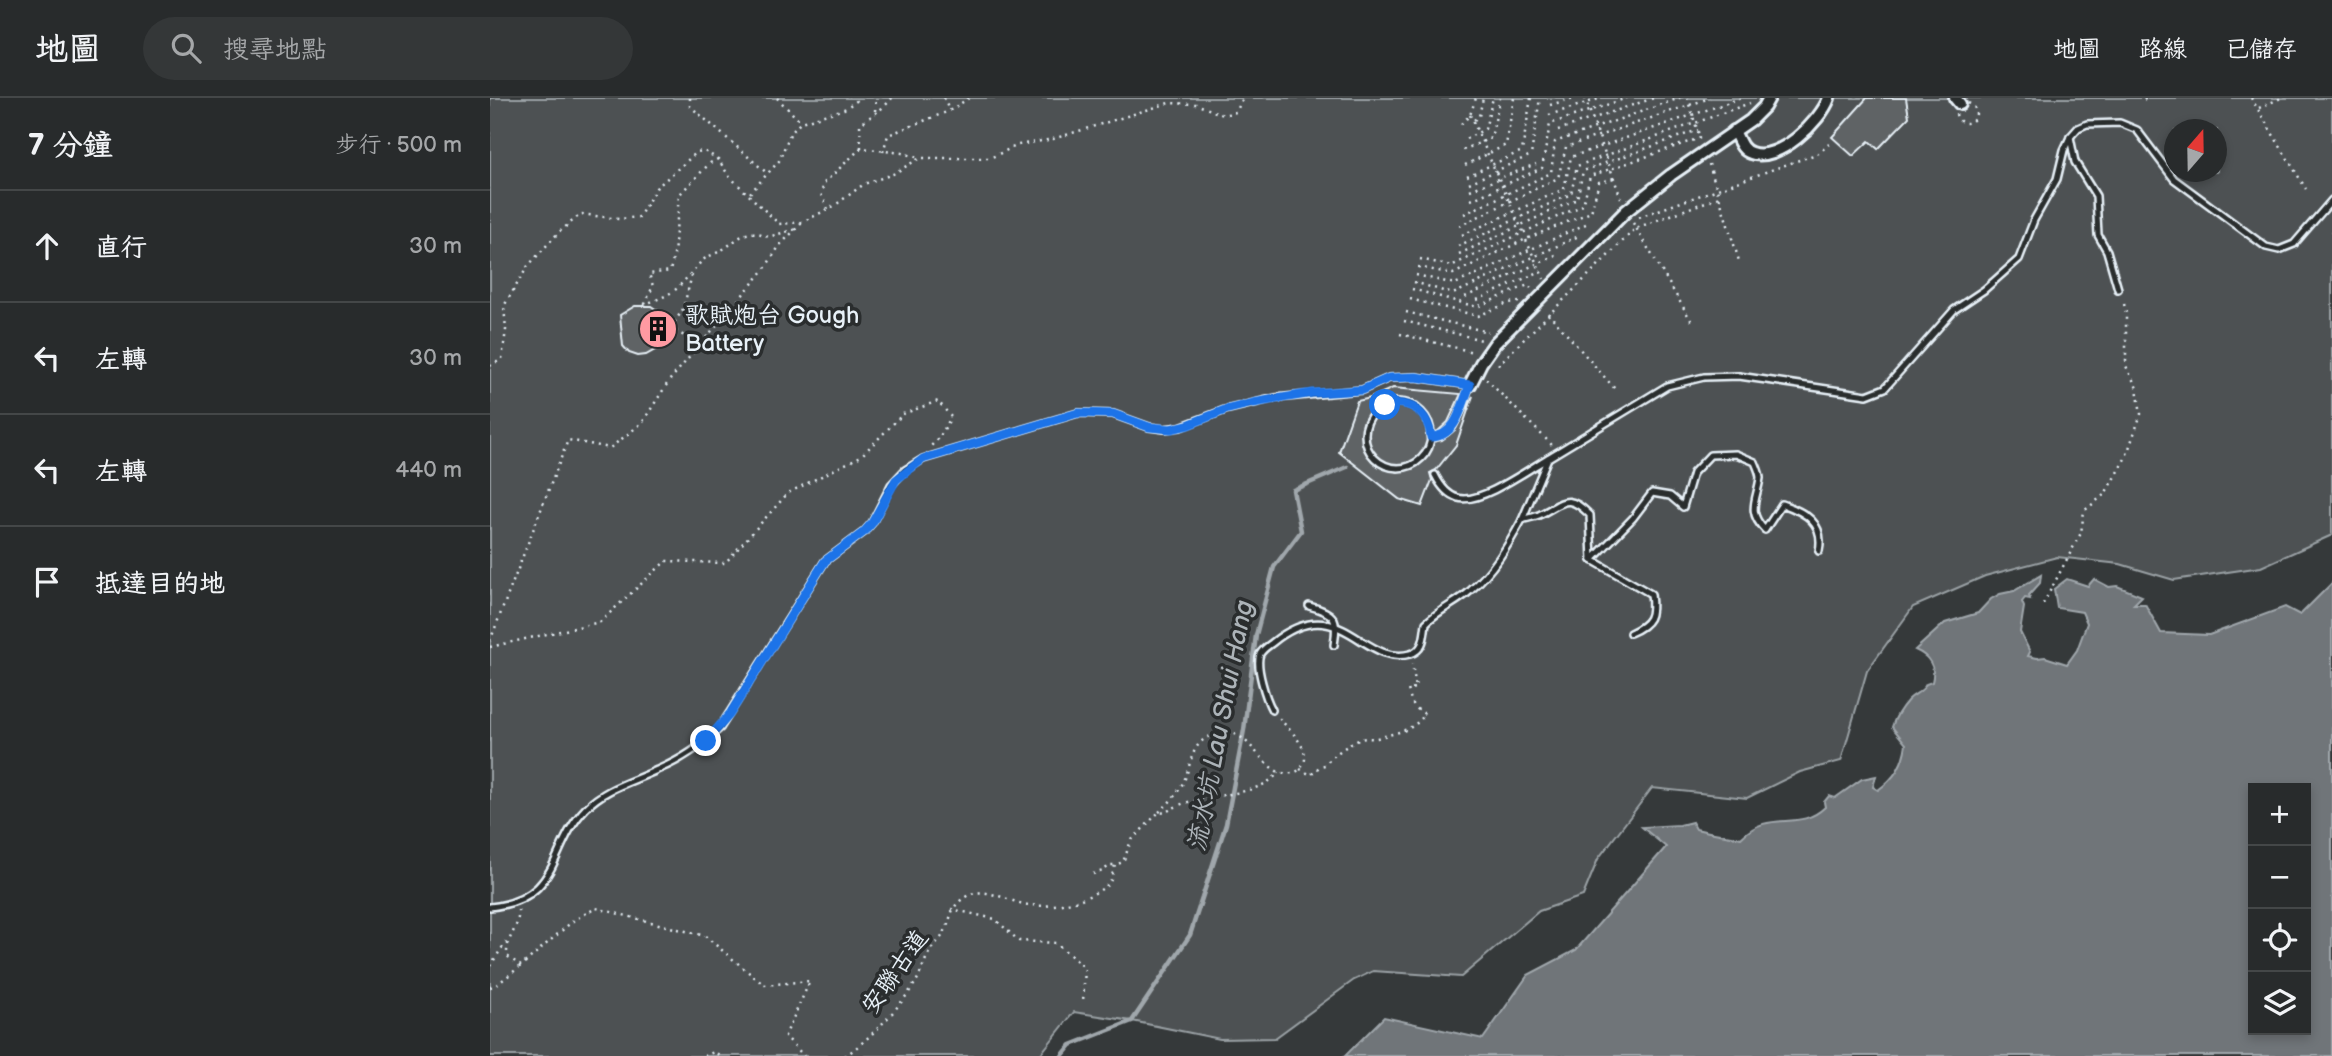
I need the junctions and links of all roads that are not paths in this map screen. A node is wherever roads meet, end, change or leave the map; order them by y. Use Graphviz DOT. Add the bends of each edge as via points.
graph roads {
  1 [pos="1769,98"];
  2 [pos="1829,98"];
  3 [pos="1734,131"];
  4 [pos="2070,136"];
  5 [pos="2332,200"];
  6 [pos="2118,289"];
  7 [pos="1470,385"];
  8 [pos="1431,437"];
  9 [pos="1548,458"];
  10 [pos="1435,475"];
  11 [pos="1522,520"];
  12 [pos="1819,551"];
  13 [pos="1592,560"];
  14 [pos="1309,606"];
  15 [pos="1337,626"];
  16 [pos="1630,633"];
  17 [pos="1334,645"];
  18 [pos="1272,710"];
  19 [pos="490,908"];
  1 -- 3 [label="street" via="1751,120"];
  2 -- 3 [label="street" via="1806,131 1769,152 1746,151"];
  3 -- 7 [label="street" via="1626,211 1499,340"];
  4 -- 5 [label="lane" via="2087,124 2130,126 2174,179 2266,247 2279,250 2294,244"];
  4 -- 6 [label="lane" via="2075,162 2096,196 2098,235"];
  4 -- 9 [label="lane" via="2057,179 2034,220 2020,259 1954,310 1885,388 1867,395 1739,376 1704,377 1667,386"];
  7 -- 8 [label="lane" via="1447,434"];
  7 -- 19 [label="lane" via="1389,378 1362,390 1286,396 1244,405 1171,429 1149,427 1113,414 1078,413 915,463 891,485 868,528 825,561 720,728 676,761 603,794 575,821 556,863 538,887 509,904"];
  8 -- 8 [label="lane" via="1418,462 1395,468 1374,458 1365,436 1370,417 1395,402 1422,413"];
  9 -- 10 [label="lane" via="1495,489 1468,498 1446,492"];
  9 -- 11 [label="lane"];
  11 -- 13 [label="lane" via="1555,504 1568,501 1580,505 1590,515"];
  11 -- 15 [label="lane" via="1492,568 1471,590 1426,622 1419,649 1410,654 1383,652"];
  12 -- 13 [label="lane" via="1822,539 1803,512 1782,504 1765,530 1756,522 1754,497 1760,476 1755,462 1736,454 1710,456 1693,473 1683,507 1670,496 1652,493"];
  13 -- 16 [label="lane" via="1651,594 1654,611 1644,627"];
  14 -- 15 [label="lane" via="1328,612"];
  15 -- 17 [label="lane"];
  15 -- 18 [label="lane" via="1301,624 1263,649 1258,664"];
}
